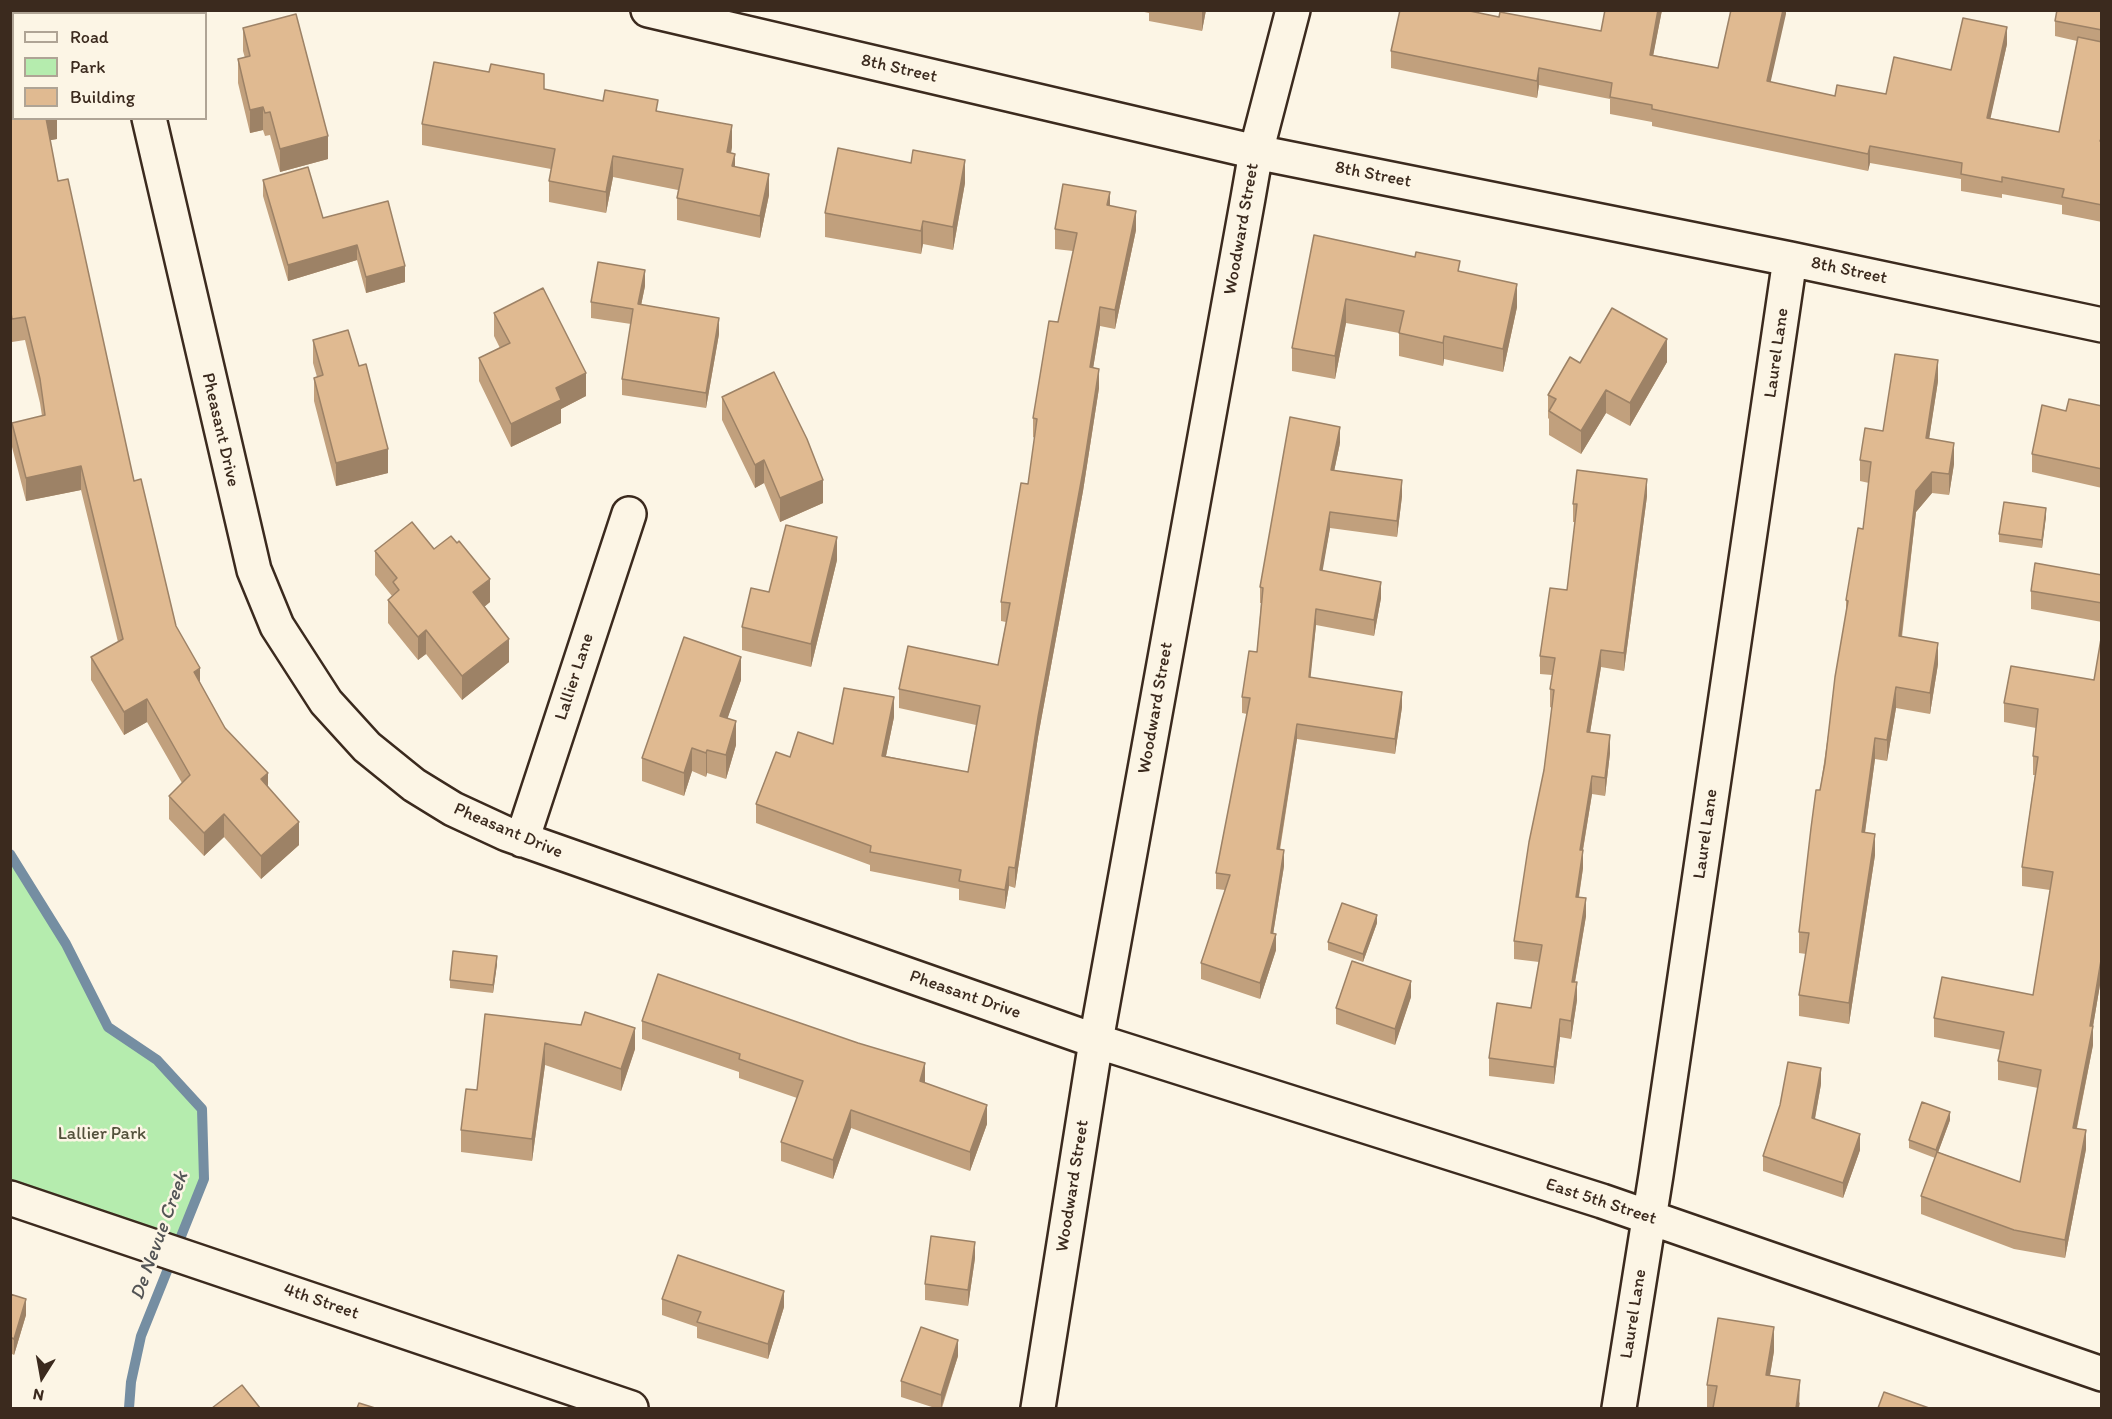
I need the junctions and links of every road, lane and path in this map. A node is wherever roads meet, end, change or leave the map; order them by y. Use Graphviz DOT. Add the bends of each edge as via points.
graph roads {
  1 [pos="648,10"];
  2 [pos="1293,10"];
  3 [pos="149,120"];
  4 [pos="1256,152"];
  5 [pos="1790,259"];
  6 [pos="2102,325"];
  7 [pos="629,514"];
  8 [pos="522,840"];
  9 [pos="1096,1041"];
  10 [pos="10,1198"];
  11 [pos="1649,1217"];
  12 [pos="2102,1374"];
  13 [pos="631,1408"];
  14 [pos="1038,1408"];
  15 [pos="1618,1408"];
  1 -- 4 [label="street, 8th Street"];
  2 -- 4 [label="street, Woodward Street"];
  3 -- 8 [label="street, Pheasant Drive" via="245,542 277,626 314,686 367,747 443,803"];
  4 -- 5 [label="street, 8th Street"];
  4 -- 9 [label="street, Woodward Street"];
  5 -- 6 [label="street, 8th Street"];
  5 -- 11 [label="street, Laurel Lane"];
  7 -- 8 [label="street, Lallier Lane"];
  8 -- 9 [label="street, Pheasant Drive"];
  9 -- 11 [label="street, East 5th Street"];
  9 -- 14 [label="street, Woodward Street"];
  10 -- 13 [label="street, 4th Street"];
  11 -- 12 [label="street, East 5th Street"];
  11 -- 15 [label="street, Laurel Lane"];
}
